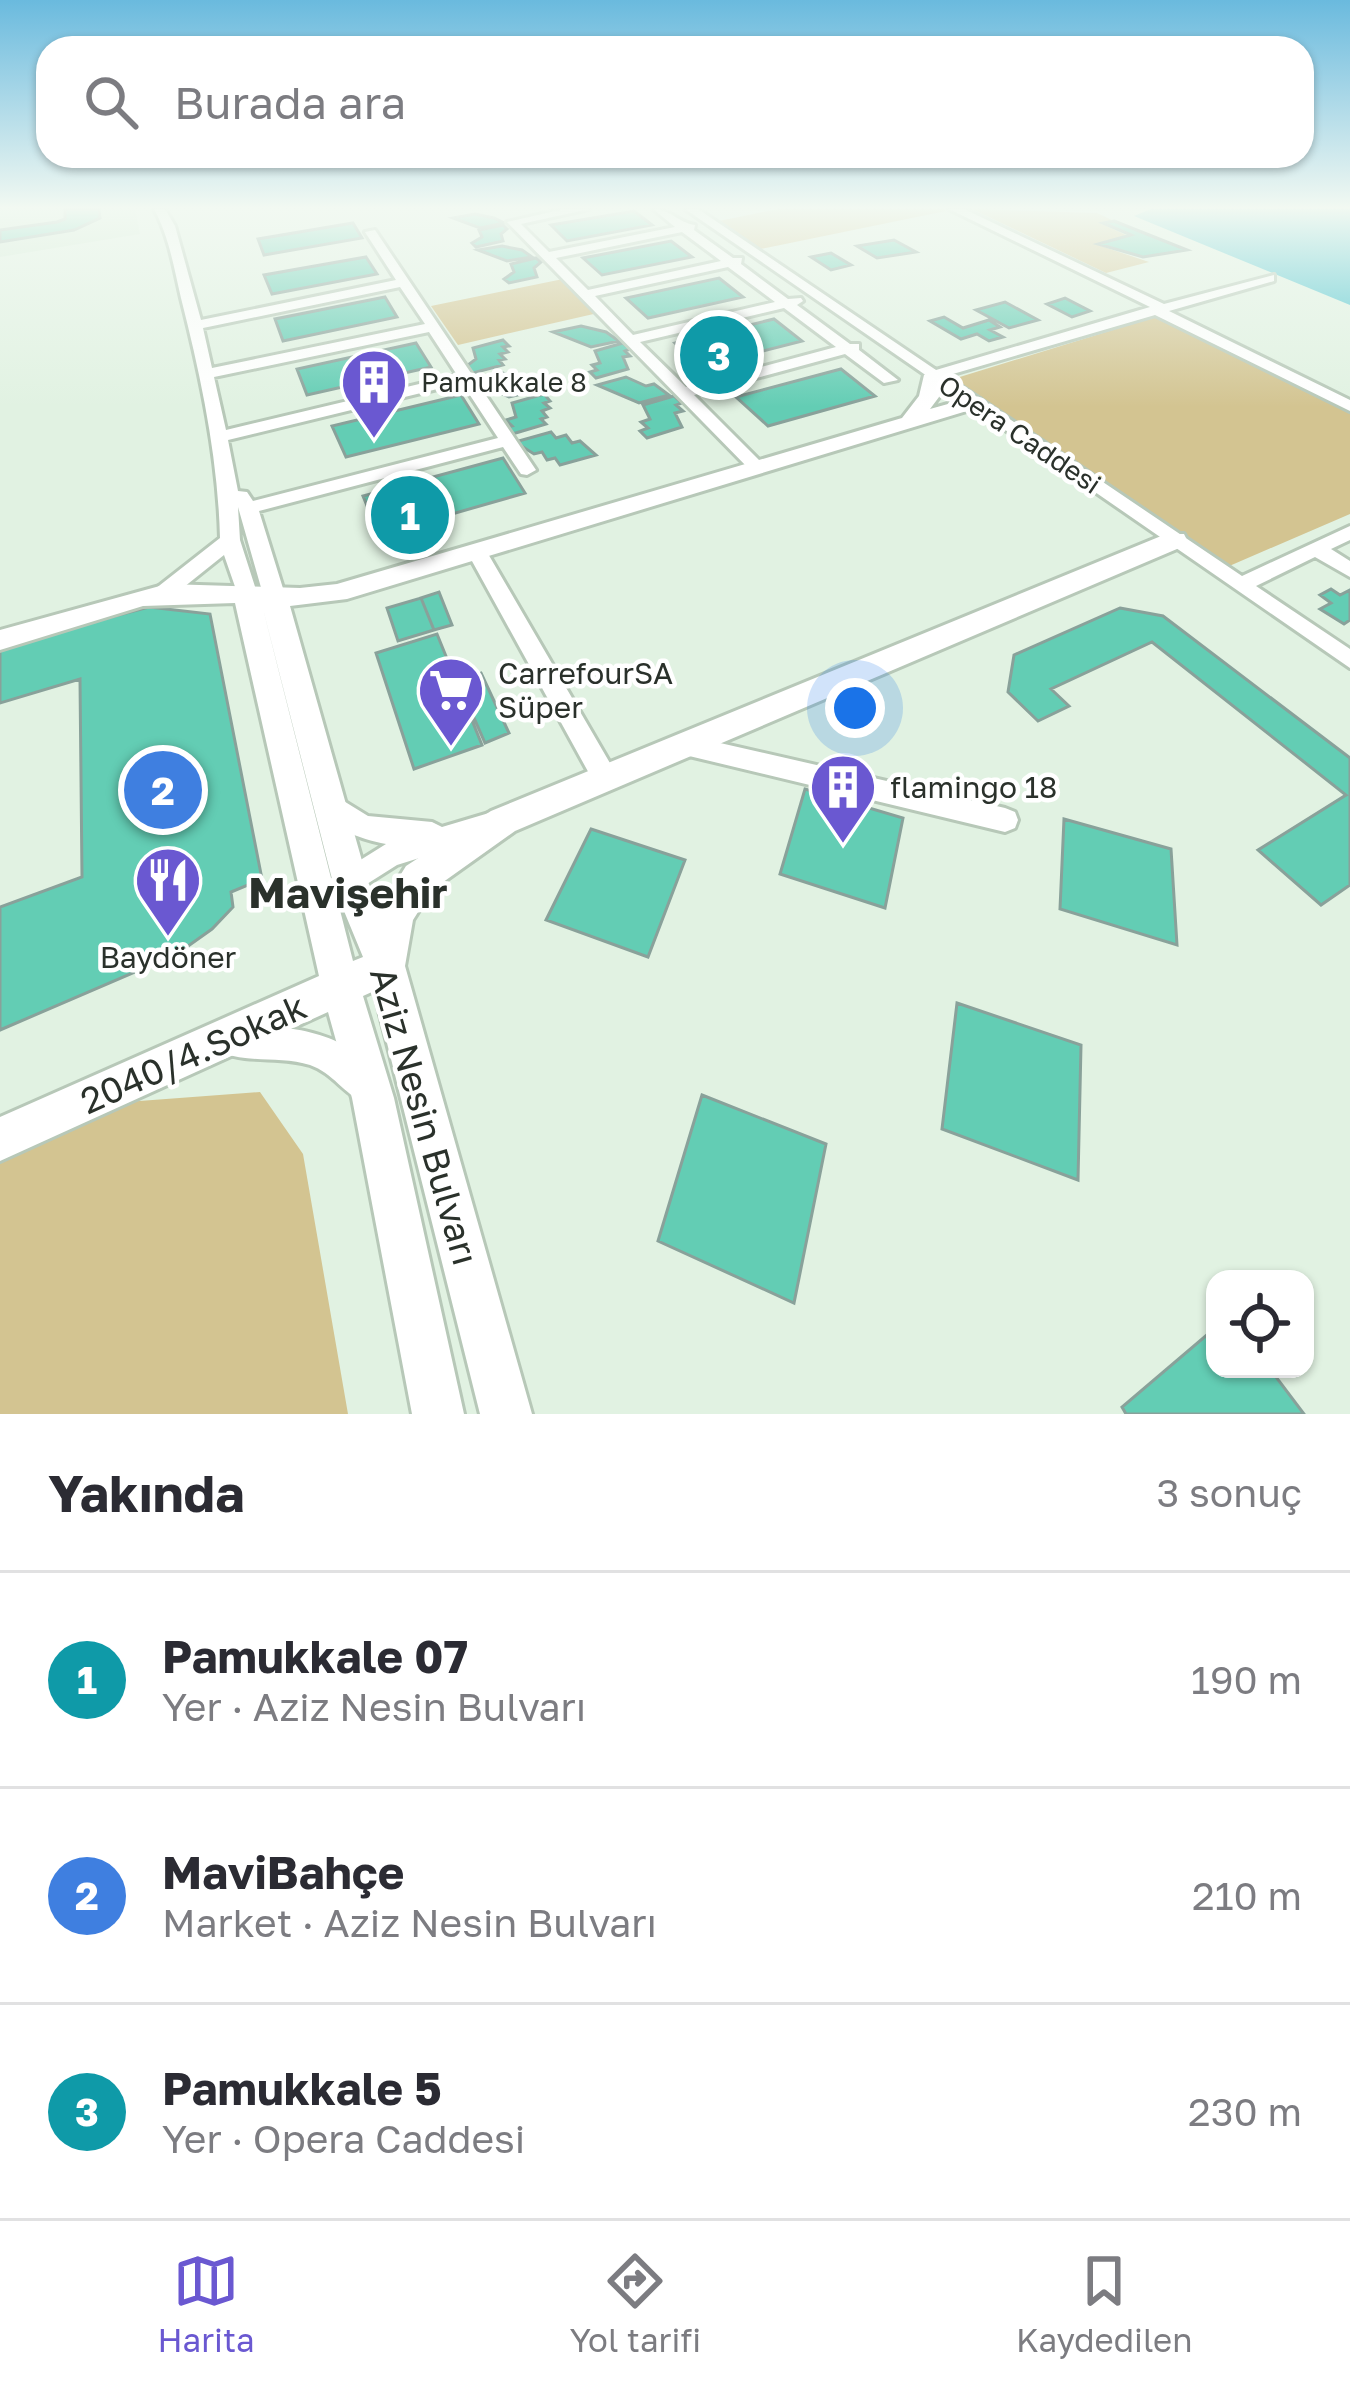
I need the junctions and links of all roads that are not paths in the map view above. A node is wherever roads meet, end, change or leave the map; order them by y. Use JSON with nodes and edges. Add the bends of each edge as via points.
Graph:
{"nodes":[{"id":1,"x":184,"y":275,"type":"edge"},
{"id":2,"x":399,"y":275,"type":"edge"},
{"id":3,"x":564,"y":275,"type":"edge"},
{"id":4,"x":677,"y":275,"type":"edge"},
{"id":5,"x":747,"y":275,"type":"edge"},
{"id":6,"x":788,"y":275,"type":"edge"},
{"id":7,"x":1089,"y":275,"type":"edge"},
{"id":8,"x":1269,"y":278,"type":"dead end"},
{"id":9,"x":404,"y":282,"type":"junction"},
{"id":10,"x":583,"y":296,"type":"junction"},
{"id":11,"x":818,"y":296,"type":"junction"},
{"id":12,"x":786,"y":303,"type":"junction"},
{"id":13,"x":1159,"y":309,"type":"junction"},
{"id":14,"x":195,"y":325,"type":"junction"},
{"id":15,"x":433,"y":327,"type":"junction"},
{"id":16,"x":629,"y":340,"type":"junction"},
{"id":17,"x":881,"y":340,"type":"junction"},
{"id":18,"x":846,"y":350,"type":"junction"},
{"id":19,"x":206,"y":374,"type":"junction"},
{"id":20,"x":934,"y":375,"type":"junction"},
{"id":21,"x":465,"y":378,"type":"junction"},
{"id":22,"x":890,"y":380,"type":"dead end"},
{"id":23,"x":683,"y":393,"type":"junction"},
{"id":24,"x":974,"y":404,"type":"junction"},
{"id":25,"x":1350,"y":406,"type":"edge"},
{"id":26,"x":909,"y":422,"type":"junction"},
{"id":27,"x":218,"y":437,"type":"junction"},
{"id":28,"x":507,"y":440,"type":"junction"},
{"id":29,"x":757,"y":467,"type":"junction"},
{"id":30,"x":526,"y":470,"type":"dead end"},
{"id":31,"x":228,"y":480,"type":"junction"},
{"id":32,"x":249,"y":508,"type":"junction"},
{"id":33,"x":1350,"y":532,"type":"edge"},
{"id":34,"x":230,"y":540,"type":"junction"},
{"id":35,"x":1175,"y":540,"type":"junction"},
{"id":36,"x":1315,"y":548,"type":"junction"},
{"id":37,"x":478,"y":552,"type":"junction"},
{"id":38,"x":1350,"y":570,"type":"edge"},
{"id":39,"x":1240,"y":585,"type":"junction"},
{"id":40,"x":162,"y":594,"type":"junction"},
{"id":41,"x":261,"y":597,"type":"junction"},
{"id":42,"x":0,"y":640,"type":"edge"},
{"id":43,"x":1350,"y":660,"type":"edge"},
{"id":44,"x":685,"y":745,"type":"junction"},
{"id":45,"x":605,"y":778,"type":"junction"},
{"id":46,"x":329,"y":803,"type":"junction"},
{"id":47,"x":1005,"y":820,"type":"dead end"},
{"id":48,"x":503,"y":821,"type":"junction"},
{"id":49,"x":452,"y":834,"type":"junction"},
{"id":50,"x":334,"y":893,"type":"junction"},
{"id":51,"x":386,"y":966,"type":"junction"},
{"id":52,"x":341,"y":986,"type":"junction"},
{"id":53,"x":220,"y":1041,"type":"junction"},
{"id":54,"x":373,"y":1098,"type":"junction"},
{"id":55,"x":0,"y":1139,"type":"edge"},
{"id":56,"x":438,"y":1414,"type":"edge"},
{"id":57,"x":506,"y":1414,"type":"edge"}],
"edges":[{"from":1,"to":14,"type":"street","name":"Aziz Nesin Bulvarı"},
{"from":2,"to":9,"type":"street"},
{"from":3,"to":10,"type":"street"},
{"from":4,"to":10,"type":"street"},
{"from":5,"to":12,"type":"street"},
{"from":6,"to":11,"type":"street","name":"Opera Caddesi"},
{"from":7,"to":13,"type":"street"},
{"from":8,"to":13,"type":"street"},
{"from":9,"to":14,"type":"street"},
{"from":9,"to":15,"type":"street"},
{"from":10,"to":16,"type":"street"},
{"from":11,"to":12,"type":"street"},
{"from":11,"to":17,"type":"street","name":"Opera Caddesi"},
{"from":12,"to":16,"type":"street"},
{"from":12,"to":18,"type":"street"},
{"from":13,"to":20,"type":"street"},
{"from":13,"to":25,"type":"street"},
{"from":14,"to":19,"type":"street","name":"Aziz Nesin Bulvarı"},
{"from":15,"to":19,"type":"street"},
{"from":15,"to":21,"type":"street"},
{"from":16,"to":23,"type":"street"},
{"from":17,"to":18,"type":"street"},
{"from":17,"to":20,"type":"street","name":"Opera Caddesi"},
{"from":18,"to":22,"type":"street"},
{"from":18,"to":23,"type":"street"},
{"from":19,"to":27,"type":"street","name":"Aziz Nesin Bulvarı"},
{"from":20,"to":24,"type":"street","name":"Opera Caddesi"},
{"from":20,"to":26,"type":"street"},
{"from":21,"to":27,"type":"street"},
{"from":21,"to":28,"type":"street"},
{"from":23,"to":29,"type":"street"},
{"from":24,"to":26,"type":"street"},
{"from":24,"to":35,"type":"street","name":"Opera Caddesi"},
{"from":26,"to":29,"type":"street"},
{"from":27,"to":31,"type":"street","name":"Aziz Nesin Bulvarı"},
{"from":28,"to":30,"type":"street"},
{"from":28,"to":32,"type":"street"},
{"from":29,"to":37,"type":"street"},
{"from":31,"to":32,"type":"street","name":"Aziz Nesin Bulvarı"},
{"from":31,"to":34,"type":"street","name":"Aziz Nesin Bulvarı"},
{"from":32,"to":41,"type":"street","name":"Aziz Nesin Bulvarı"},
{"from":33,"to":36,"type":"street"},
{"from":34,"to":40,"type":"street"},
{"from":34,"to":41,"type":"street","name":"Aziz Nesin Bulvarı"},
{"from":35,"to":39,"type":"street","name":"Opera Caddesi"},
{"from":35,"to":44,"type":"street"},
{"from":36,"to":38,"type":"street"},
{"from":36,"to":39,"type":"street"},
{"from":37,"to":41,"type":"street","via":[[338,593]]},
{"from":37,"to":45,"type":"street"},
{"from":39,"to":43,"type":"street","name":"Opera Caddesi"},
{"from":40,"to":41,"type":"street"},
{"from":40,"to":42,"type":"street"},
{"from":41,"to":46,"type":"street","name":"Aziz Nesin Bulvarı"},
{"from":41,"to":50,"type":"street","name":"Aziz Nesin Bulvarı"},
{"from":44,"to":45,"type":"street"},
{"from":44,"to":47,"type":"street"},
{"from":45,"to":48,"type":"street"},
{"from":46,"to":49,"type":"street","via":[[370,830]]},
{"from":46,"to":50,"type":"street","name":"Aziz Nesin Bulvarı"},
{"from":48,"to":49,"type":"street"},
{"from":48,"to":51,"type":"street","via":[[419,878],[394,915]]},
{"from":49,"to":50,"type":"street","via":[[389,855]]},
{"from":50,"to":51,"type":"street","name":"Aziz Nesin Bulvarı"},
{"from":50,"to":52,"type":"street","name":"Aziz Nesin Bulvarı"},
{"from":51,"to":52,"type":"street","name":"2040/4.Sokak"},
{"from":51,"to":57,"type":"street","name":"Aziz Nesin Bulvarı"},
{"from":52,"to":53,"type":"street","name":"2040/4.Sokak"},
{"from":52,"to":54,"type":"street","name":"Aziz Nesin Bulvarı"},
{"from":53,"to":54,"type":"street","via":[[316,1049],[354,1070]]},
{"from":53,"to":55,"type":"street","name":"2040/4.Sokak"},
{"from":54,"to":56,"type":"street","name":"Aziz Nesin Bulvarı"}]}
